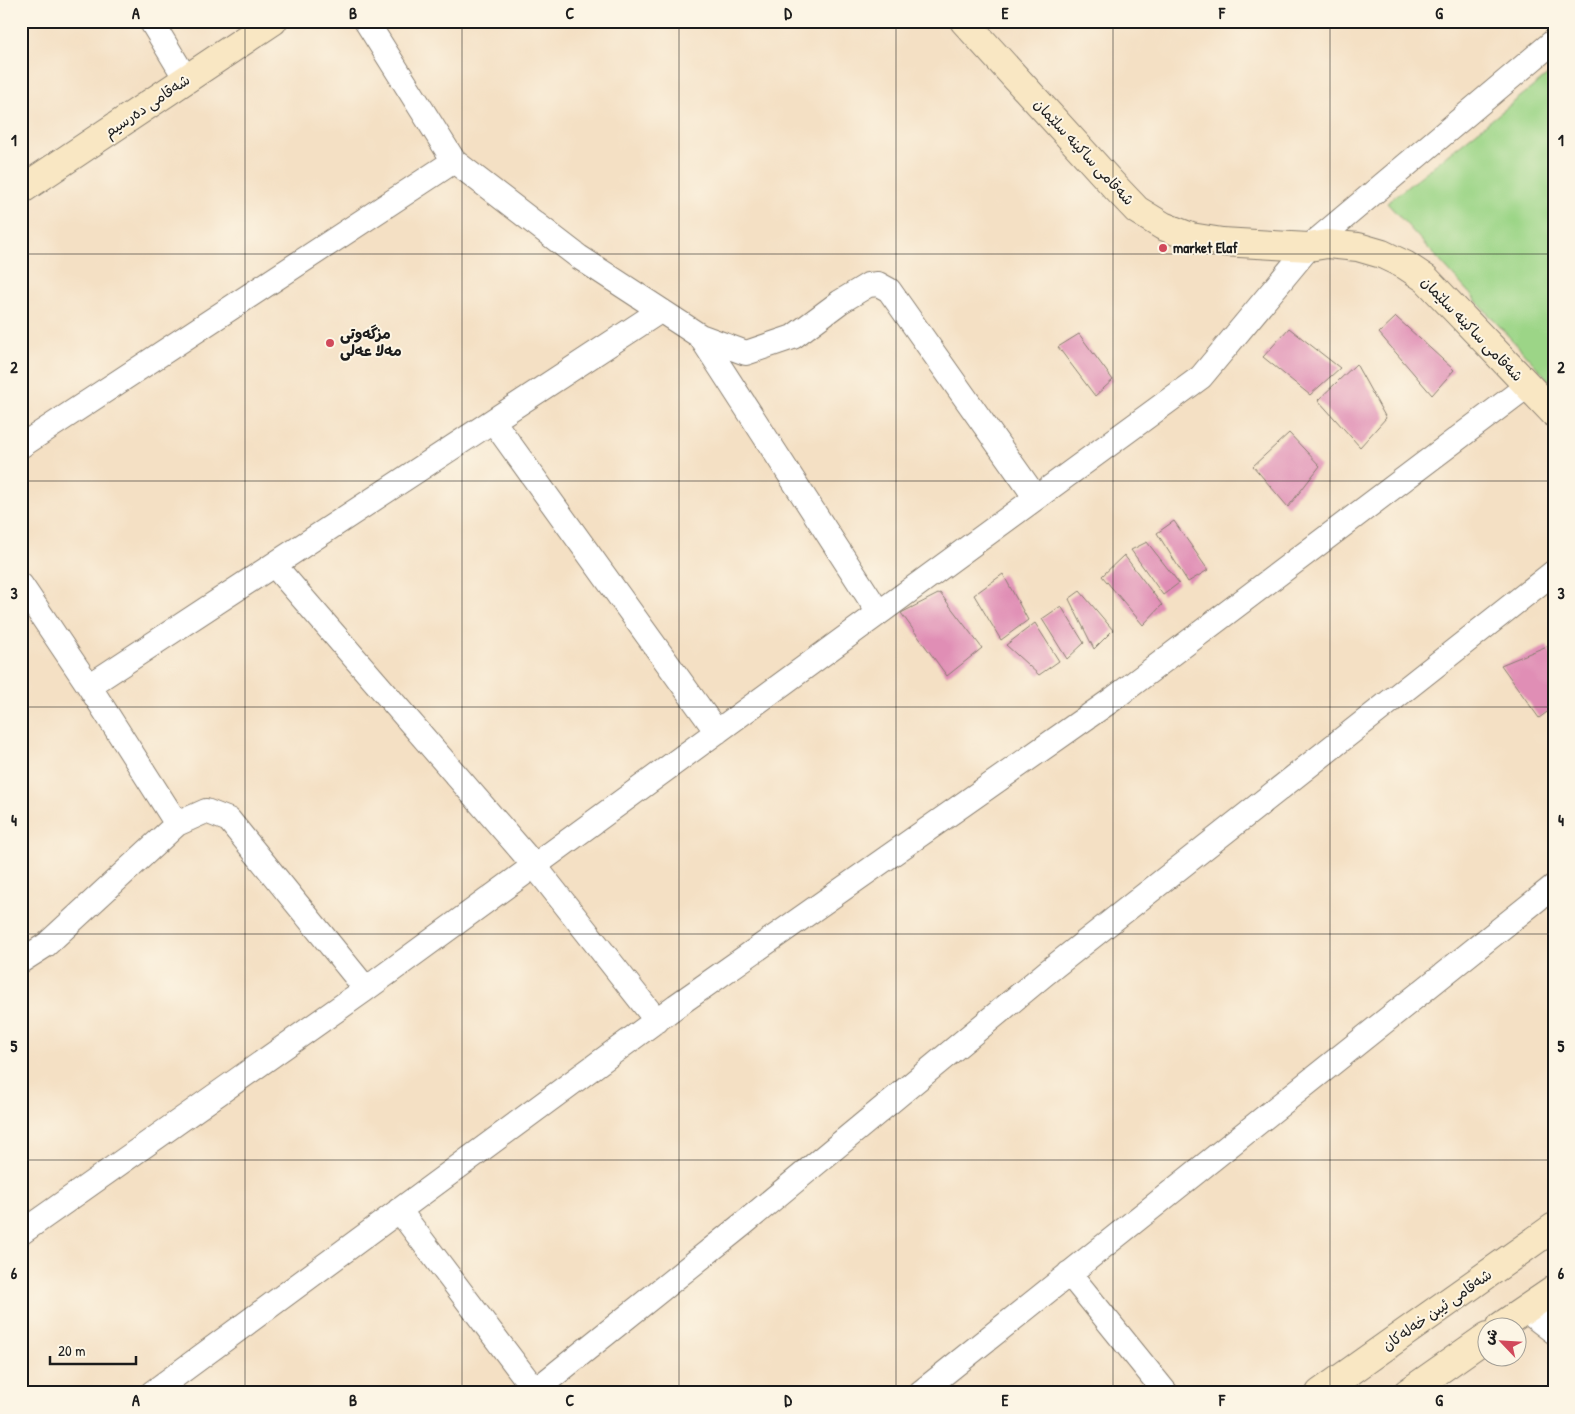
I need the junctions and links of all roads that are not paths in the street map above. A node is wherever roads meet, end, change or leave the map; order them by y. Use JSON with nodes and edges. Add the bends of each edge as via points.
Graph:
{"nodes":[{"id":1,"x":151,"y":21,"type":"edge"},
{"id":2,"x":273,"y":21,"type":"edge"},
{"id":3,"x":366,"y":21,"type":"edge"},
{"id":4,"x":964,"y":21,"type":"edge"},
{"id":5,"x":1554,"y":41,"type":"edge"},
{"id":6,"x":186,"y":79,"type":"junction"},
{"id":7,"x":454,"y":161,"type":"junction"},
{"id":8,"x":21,"y":190,"type":"edge"},
{"id":9,"x":1309,"y":247,"type":"junction"},
{"id":10,"x":660,"y":311,"type":"junction"},
{"id":11,"x":700,"y":336,"type":"junction"},
{"id":12,"x":1527,"y":386,"type":"junction"},
{"id":13,"x":1554,"y":413,"type":"edge"},
{"id":14,"x":493,"y":421,"type":"junction"},
{"id":15,"x":21,"y":446,"type":"edge"},
{"id":16,"x":1036,"y":498,"type":"junction"},
{"id":17,"x":274,"y":565,"type":"junction"},
{"id":18,"x":1554,"y":572,"type":"edge"},
{"id":19,"x":21,"y":585,"type":"edge"},
{"id":20,"x":879,"y":613,"type":"junction"},
{"id":21,"x":89,"y":686,"type":"junction"},
{"id":22,"x":718,"y":732,"type":"junction"},
{"id":23,"x":177,"y":824,"type":"junction"},
{"id":24,"x":534,"y":865,"type":"junction"},
{"id":25,"x":1554,"y":886,"type":"edge"},
{"id":26,"x":21,"y":961,"type":"edge"},
{"id":27,"x":366,"y":989,"type":"junction"},
{"id":28,"x":657,"y":1021,"type":"junction"},
{"id":29,"x":399,"y":1210,"type":"junction"},
{"id":30,"x":1554,"y":1227,"type":"edge"},
{"id":31,"x":21,"y":1234,"type":"edge"},
{"id":32,"x":1069,"y":1273,"type":"junction"},
{"id":33,"x":1554,"y":1290,"type":"edge"},
{"id":34,"x":1524,"y":1310,"type":"junction"},
{"id":35,"x":1515,"y":1316,"type":"edge"},
{"id":36,"x":1554,"y":1332,"type":"edge"},
{"id":37,"x":1478,"y":1343,"type":"edge"},
{"id":38,"x":534,"y":1392,"type":"edge"},
{"id":39,"x":152,"y":1393,"type":"edge"},
{"id":40,"x":920,"y":1393,"type":"edge"},
{"id":41,"x":1166,"y":1393,"type":"edge"},
{"id":42,"x":1320,"y":1393,"type":"edge"},
{"id":43,"x":1407,"y":1393,"type":"edge"}],
"edges":[{"from":1,"to":6,"type":"street"},
{"from":2,"to":6,"type":"street","name":"شەقامی دەرسیم"},
{"from":3,"to":7,"type":"street"},
{"from":4,"to":9,"type":"street","name":"شەقامی ساکینە سلێمان","via":[[1138,210],[1163,226],[1191,237]]},
{"from":5,"to":9,"type":"street"},
{"from":6,"to":8,"type":"street","name":"شەقامی دەرسیم"},
{"from":7,"to":10,"type":"street","via":[[579,257]]},
{"from":7,"to":15,"type":"street"},
{"from":9,"to":12,"type":"street","name":"شەقامی ساکینە سلێمان","via":[[1327,244],[1358,247],[1405,265],[1426,279]]},
{"from":9,"to":16,"type":"street","via":[[1201,377]]},
{"from":10,"to":11,"type":"street"},
{"from":10,"to":14,"type":"street"},
{"from":11,"to":16,"type":"street","via":[[746,353],[793,337],[868,285],[885,287]]},
{"from":11,"to":20,"type":"street"},
{"from":12,"to":13,"type":"street","name":"شەقامی ساکینە سلێمان"},
{"from":12,"to":28,"type":"street","via":[[1113,699]]},
{"from":14,"to":17,"type":"street"},
{"from":14,"to":22,"type":"street"},
{"from":16,"to":20,"type":"street"},
{"from":17,"to":21,"type":"street"},
{"from":17,"to":24,"type":"street"},
{"from":18,"to":38,"type":"street","via":[[1046,972]]},
{"from":19,"to":21,"type":"street"},
{"from":20,"to":22,"type":"street"},
{"from":21,"to":23,"type":"street"},
{"from":22,"to":24,"type":"street"},
{"from":23,"to":26,"type":"street","via":[[46,944]]},
{"from":23,"to":27,"type":"street","via":[[206,811],[229,820]]},
{"from":24,"to":27,"type":"street"},
{"from":24,"to":28,"type":"street"},
{"from":25,"to":32,"type":"street"},
{"from":27,"to":31,"type":"street"},
{"from":28,"to":29,"type":"street"},
{"from":29,"to":38,"type":"street"},
{"from":29,"to":39,"type":"street"},
{"from":30,"to":42,"type":"street","name":"شەقامی ئیبن خەلەکان"},
{"from":32,"to":40,"type":"street"},
{"from":32,"to":41,"type":"street"},
{"from":33,"to":34,"type":"street"},
{"from":34,"to":35,"type":"street"},
{"from":34,"to":36,"type":"street"},
{"from":37,"to":43,"type":"street"}]}
